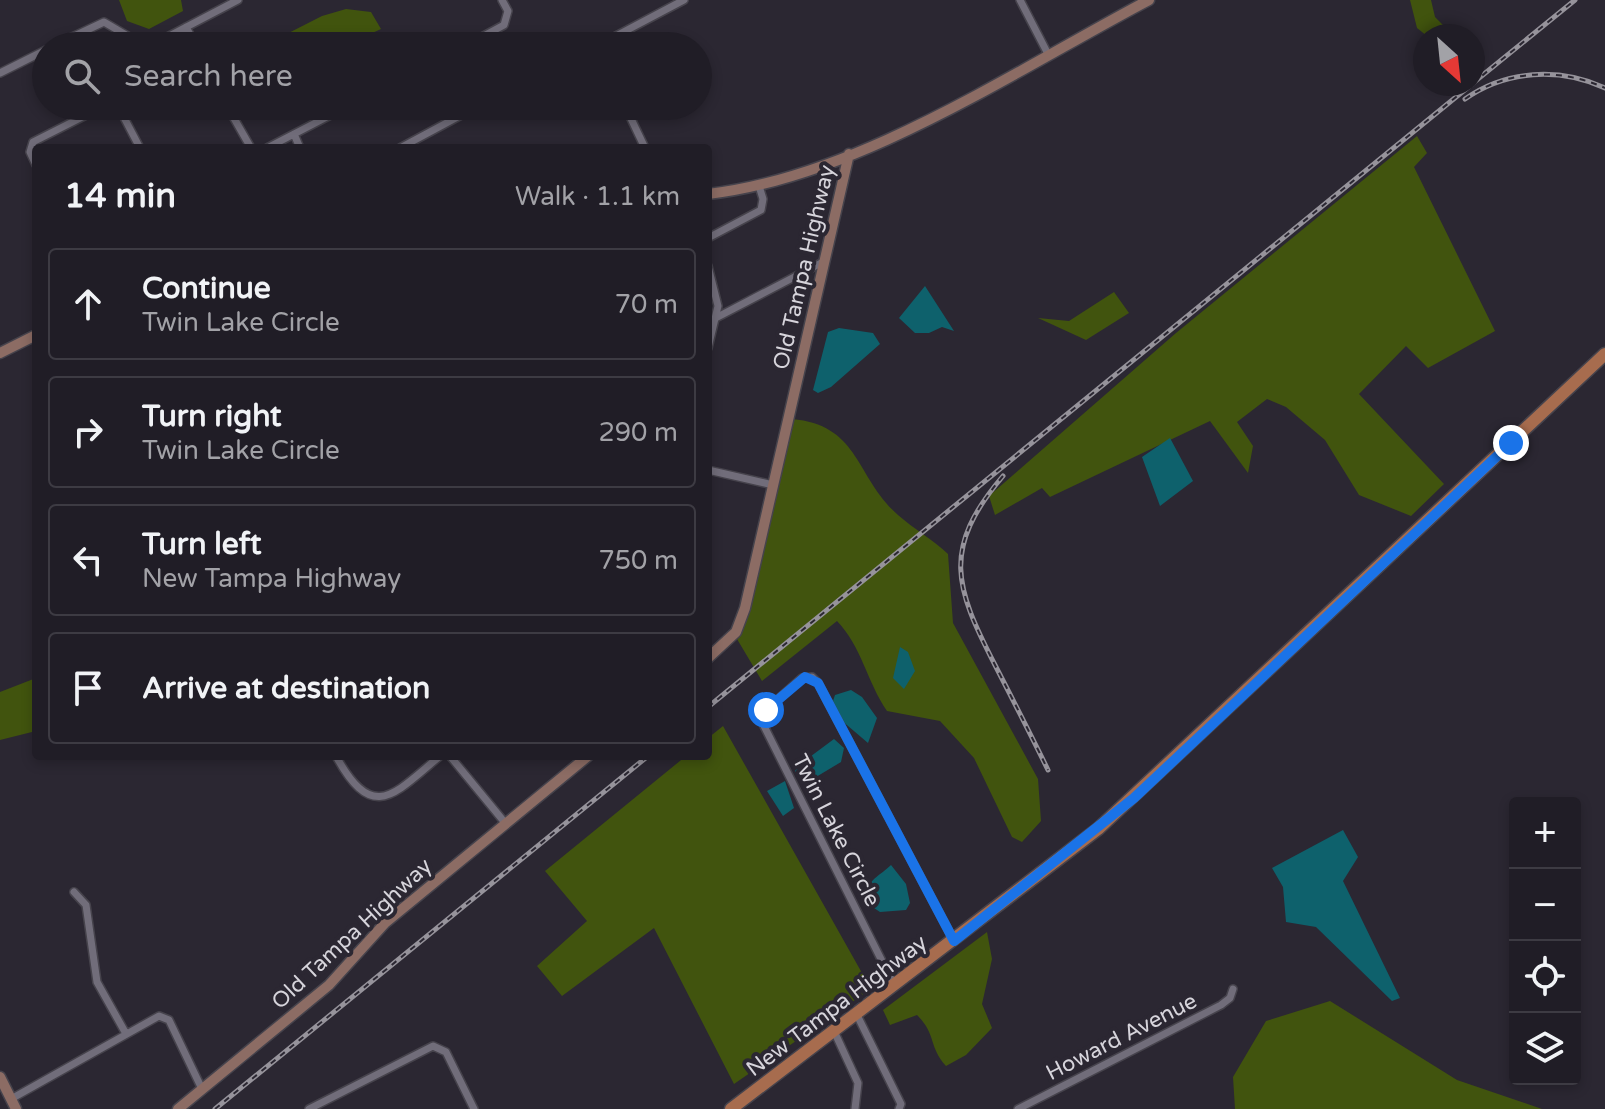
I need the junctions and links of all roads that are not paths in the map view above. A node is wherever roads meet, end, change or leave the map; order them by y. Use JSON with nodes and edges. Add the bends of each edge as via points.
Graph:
{"nodes":[{"id":1,"x":238,"y":0,"type":"edge"},
{"id":2,"x":502,"y":0,"type":"edge"},
{"id":3,"x":684,"y":0,"type":"edge"},
{"id":4,"x":1020,"y":0,"type":"edge"},
{"id":5,"x":1149,"y":0,"type":"edge"},
{"id":6,"x":186,"y":27,"type":"junction"},
{"id":7,"x":80,"y":32,"type":"edge"},
{"id":8,"x":120,"y":32,"type":"edge"},
{"id":9,"x":175,"y":32,"type":"edge"},
{"id":10,"x":189,"y":32,"type":"edge"},
{"id":11,"x":491,"y":32,"type":"edge"},
{"id":12,"x":623,"y":32,"type":"edge"},
{"id":13,"x":1048,"y":54,"type":"junction"},
{"id":14,"x":32,"y":57,"type":"edge"},
{"id":15,"x":0,"y":73,"type":"edge"},
{"id":16,"x":76,"y":120,"type":"edge"},
{"id":17,"x":125,"y":120,"type":"edge"},
{"id":18,"x":235,"y":120,"type":"edge"},
{"id":19,"x":321,"y":120,"type":"edge"},
{"id":20,"x":452,"y":120,"type":"edge"},
{"id":21,"x":632,"y":120,"type":"edge"},
{"id":22,"x":294,"y":134,"type":"junction"},
{"id":23,"x":32,"y":144,"type":"edge"},
{"id":24,"x":138,"y":144,"type":"edge"},
{"id":25,"x":249,"y":144,"type":"edge"},
{"id":26,"x":275,"y":144,"type":"edge"},
{"id":27,"x":298,"y":144,"type":"edge"},
{"id":28,"x":407,"y":144,"type":"edge"},
{"id":29,"x":643,"y":144,"type":"edge"},
{"id":30,"x":849,"y":154,"type":"junction"},
{"id":31,"x":759,"y":186,"type":"junction"},
{"id":32,"x":712,"y":193,"type":"edge"},
{"id":33,"x":712,"y":236,"type":"edge"},
{"id":34,"x":823,"y":262,"type":"junction"},
{"id":35,"x":712,"y":278,"type":"edge"},
{"id":36,"x":716,"y":317,"type":"junction"},
{"id":37,"x":712,"y":320,"type":"edge"},
{"id":38,"x":712,"y":332,"type":"edge"},
{"id":39,"x":32,"y":337,"type":"edge"},
{"id":40,"x":0,"y":353,"type":"edge"},
{"id":41,"x":1605,"y":354,"type":"edge"},
{"id":42,"x":712,"y":471,"type":"edge"},
{"id":43,"x":773,"y":485,"type":"junction"},
{"id":44,"x":712,"y":655,"type":"edge"},
{"id":45,"x":338,"y":760,"type":"edge"},
{"id":46,"x":435,"y":760,"type":"edge"},
{"id":47,"x":453,"y":760,"type":"edge"},
{"id":48,"x":583,"y":760,"type":"edge"},
{"id":49,"x":506,"y":824,"type":"junction"},
{"id":50,"x":74,"y":892,"type":"dead end"},
{"id":51,"x":954,"y":941,"type":"junction"},
{"id":52,"x":894,"y":985,"type":"junction"},
{"id":53,"x":1233,"y":989,"type":"dead end"},
{"id":54,"x":856,"y":1013,"type":"junction"},
{"id":55,"x":834,"y":1031,"type":"junction"},
{"id":56,"x":125,"y":1032,"type":"junction"},
{"id":57,"x":0,"y":1077,"type":"edge"},
{"id":58,"x":202,"y":1089,"type":"junction"},
{"id":59,"x":14,"y":1104,"type":"edge"},
{"id":60,"x":178,"y":1109,"type":"edge"},
{"id":61,"x":309,"y":1109,"type":"edge"},
{"id":62,"x":474,"y":1109,"type":"edge"},
{"id":63,"x":731,"y":1109,"type":"edge"},
{"id":64,"x":855,"y":1109,"type":"edge"},
{"id":65,"x":899,"y":1109,"type":"edge"},
{"id":66,"x":1018,"y":1109,"type":"edge"}],
"edges":[{"from":1,"to":6,"type":"street"},
{"from":2,"to":11,"type":"street","via":[[508,11],[504,25]]},
{"from":3,"to":12,"type":"street"},
{"from":4,"to":13,"type":"street"},
{"from":5,"to":13,"type":"main road","name":"Old Tampa Highway"},
{"from":6,"to":9,"type":"street"},
{"from":6,"to":10,"type":"street"},
{"from":7,"to":8,"type":"street","via":[[100,22]]},
{"from":13,"to":30,"type":"main road","name":"Old Tampa Highway"},
{"from":14,"to":15,"type":"street"},
{"from":16,"to":23,"type":"street"},
{"from":17,"to":24,"type":"street"},
{"from":18,"to":25,"type":"street"},
{"from":19,"to":22,"type":"street"},
{"from":20,"to":28,"type":"street"},
{"from":21,"to":29,"type":"street"},
{"from":22,"to":26,"type":"street"},
{"from":22,"to":27,"type":"street"},
{"from":30,"to":31,"type":"main road"},
{"from":30,"to":34,"type":"main road","name":"Old Tampa Highway"},
{"from":31,"to":32,"type":"main road"},
{"from":31,"to":33,"type":"street","via":[[761,210]]},
{"from":34,"to":36,"type":"street"},
{"from":34,"to":43,"type":"main road","name":"Old Tampa Highway"},
{"from":35,"to":36,"type":"street"},
{"from":36,"to":37,"type":"street"},
{"from":36,"to":38,"type":"street"},
{"from":39,"to":40,"type":"main road"},
{"from":41,"to":51,"type":"main road","name":"New Tampa Highway","via":[[1134,798]]},
{"from":42,"to":43,"type":"street"},
{"from":43,"to":44,"type":"main road","name":"Old Tampa Highway","via":[[741,621]]},
{"from":45,"to":46,"type":"street","via":[[353,786],[376,797],[393,794]]},
{"from":47,"to":49,"type":"street"},
{"from":48,"to":49,"type":"main road","name":"Old Tampa Highway"},
{"from":49,"to":58,"type":"main road","name":"Old Tampa Highway","via":[[385,923],[329,985]]},
{"from":50,"to":56,"type":"street","via":[[86,905],[97,982]]},
{"from":51,"to":52,"type":"main road","name":"New Tampa Highway"},
{"from":51,"to":52,"type":"street","name":"Twin Lake Circle","via":[[818,683],[802,678],[766,710],[764,726]]},
{"from":52,"to":54,"type":"main road","name":"New Tampa Highway"},
{"from":53,"to":66,"type":"street","name":"Howard Avenue","via":[[1221,1005]]},
{"from":54,"to":55,"type":"main road","name":"New Tampa Highway"},
{"from":54,"to":65,"type":"street"},
{"from":55,"to":63,"type":"main road","name":"New Tampa Highway"},
{"from":55,"to":64,"type":"street","via":[[860,1087]]},
{"from":56,"to":58,"type":"street","via":[[153,1017],[169,1020]]},
{"from":56,"to":59,"type":"street"},
{"from":57,"to":59,"type":"main road"},
{"from":58,"to":60,"type":"main road","name":"Old Tampa Highway"},
{"from":61,"to":62,"type":"street","via":[[433,1046],[442,1049]]}]}
